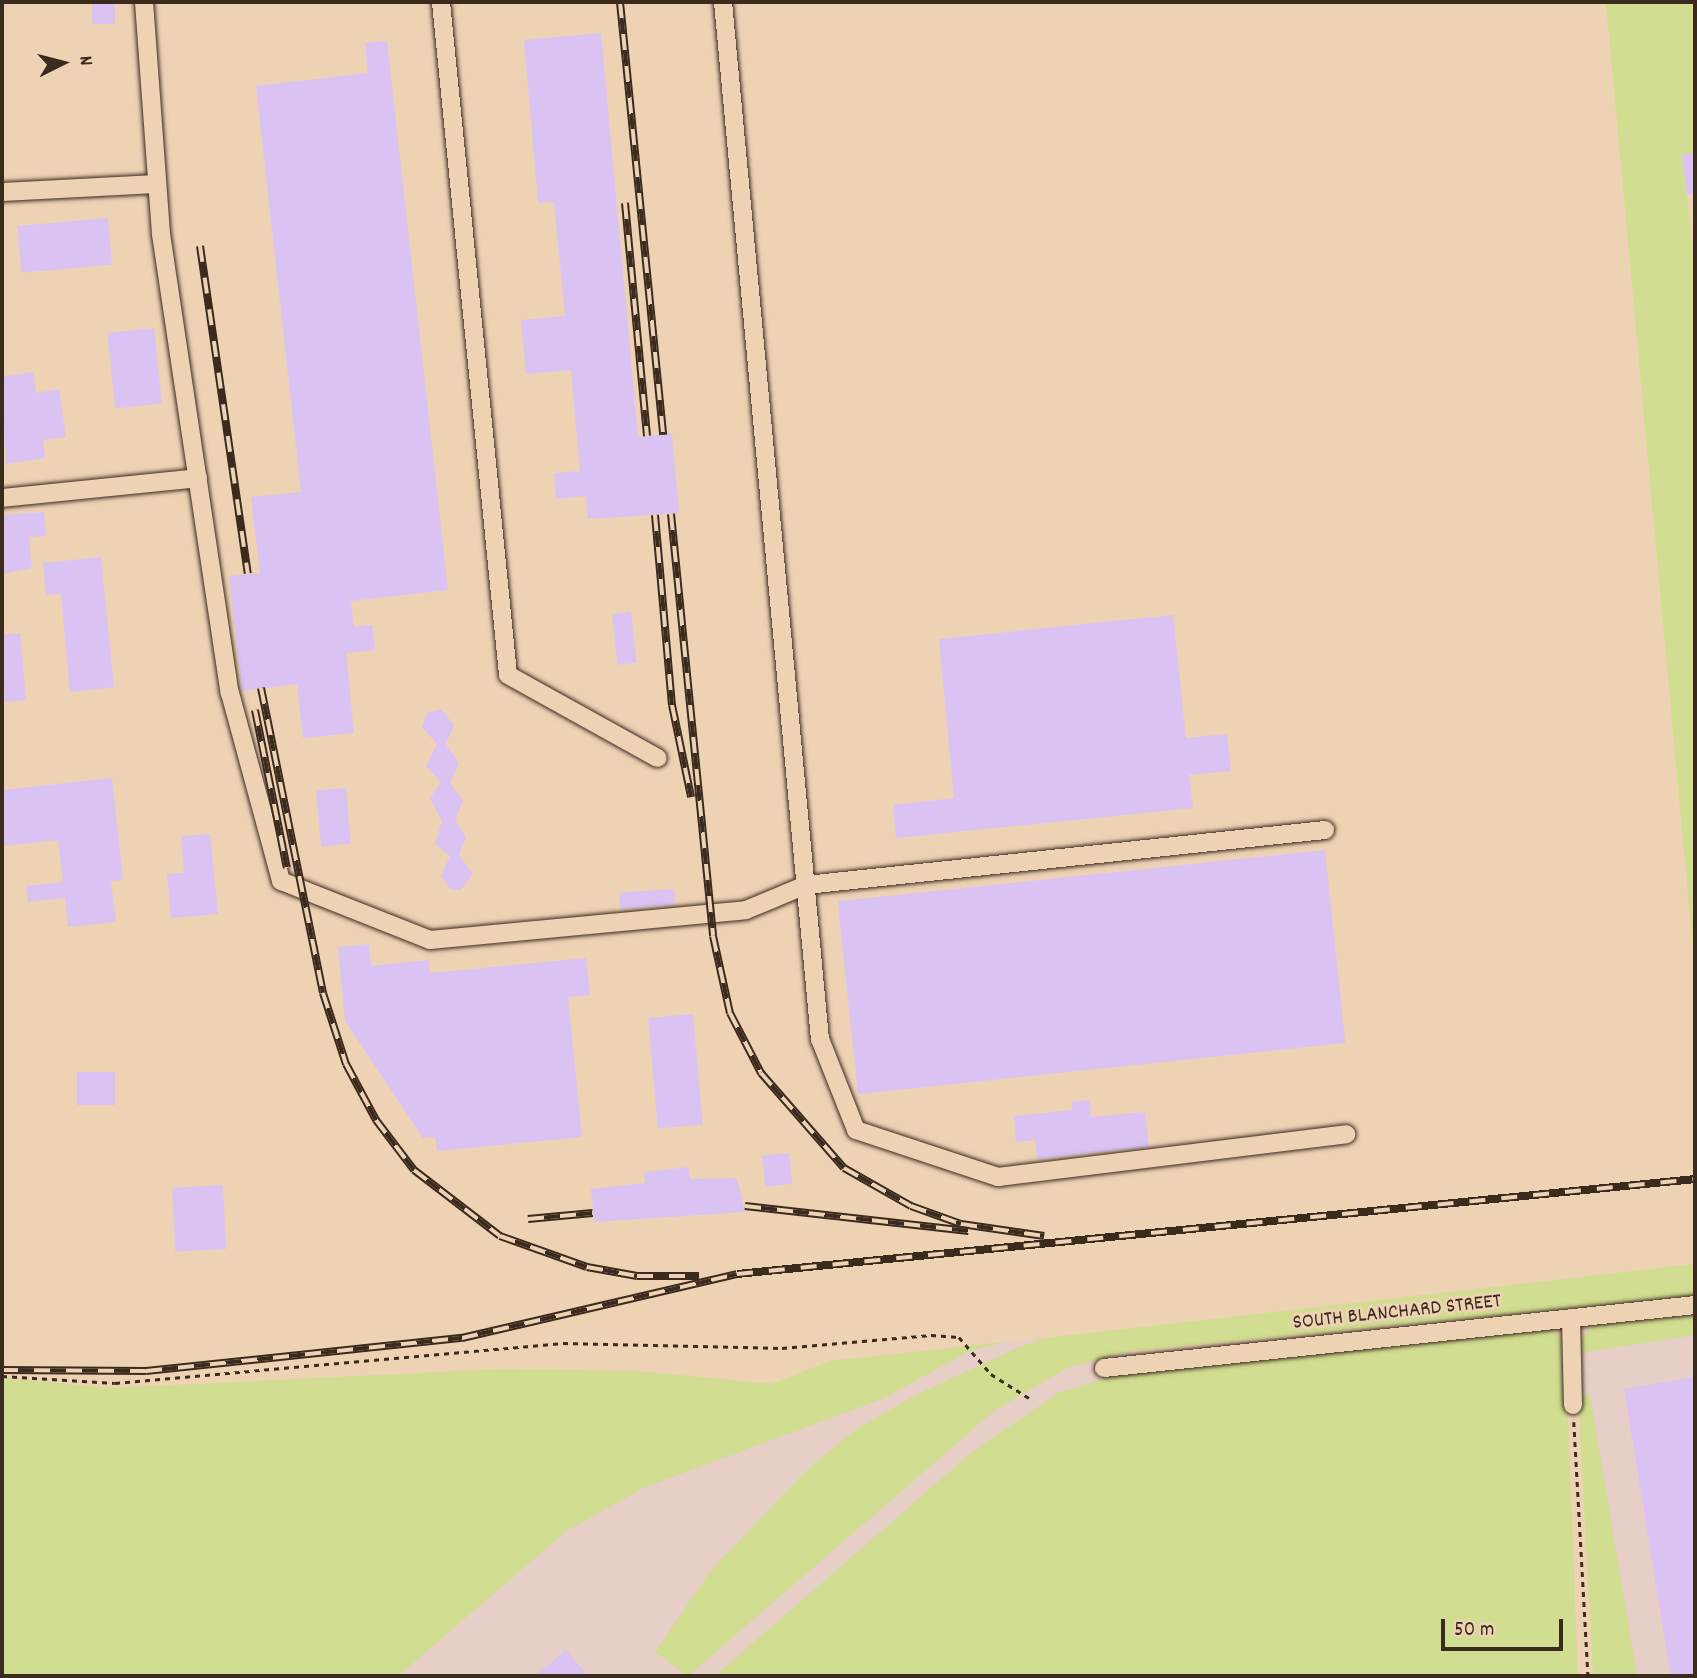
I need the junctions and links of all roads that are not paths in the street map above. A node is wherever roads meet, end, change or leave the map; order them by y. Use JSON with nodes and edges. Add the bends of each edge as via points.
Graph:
{"nodes":[{"id":1,"x":144,"y":2,"type":"edge"},
{"id":2,"x":440,"y":2,"type":"edge"},
{"id":3,"x":723,"y":2,"type":"edge"},
{"id":4,"x":157,"y":184,"type":"junction"},
{"id":5,"x":2,"y":192,"type":"edge"},
{"id":6,"x":198,"y":478,"type":"junction"},
{"id":7,"x":2,"y":498,"type":"edge"},
{"id":8,"x":657,"y":758,"type":"dead end"},
{"id":9,"x":1325,"y":830,"type":"dead end"},
{"id":10,"x":806,"y":885,"type":"junction"},
{"id":11,"x":1346,"y":1134,"type":"dead end"},
{"id":12,"x":1695,"y":1305,"type":"edge"},
{"id":13,"x":1571,"y":1318,"type":"junction"},
{"id":14,"x":1104,"y":1368,"type":"dead end"},
{"id":15,"x":1573,"y":1405,"type":"road end"}],
"edges":[{"from":1,"to":4,"type":"street"},
{"from":2,"to":8,"type":"street","via":[[508,675]]},
{"from":3,"to":10,"type":"street"},
{"from":4,"to":5,"type":"street"},
{"from":4,"to":6,"type":"street"},
{"from":6,"to":7,"type":"street"},
{"from":6,"to":10,"type":"street","via":[[230,693],[281,881],[430,940],[746,911]]},
{"from":9,"to":10,"type":"street"},
{"from":10,"to":11,"type":"street","via":[[820,1039],[856,1130],[998,1177]]},
{"from":12,"to":13,"type":"street","name":"SOUTH BLANCHARD STREET"},
{"from":13,"to":14,"type":"street","name":"SOUTH BLANCHARD STREET"},
{"from":13,"to":15,"type":"street"}]}
